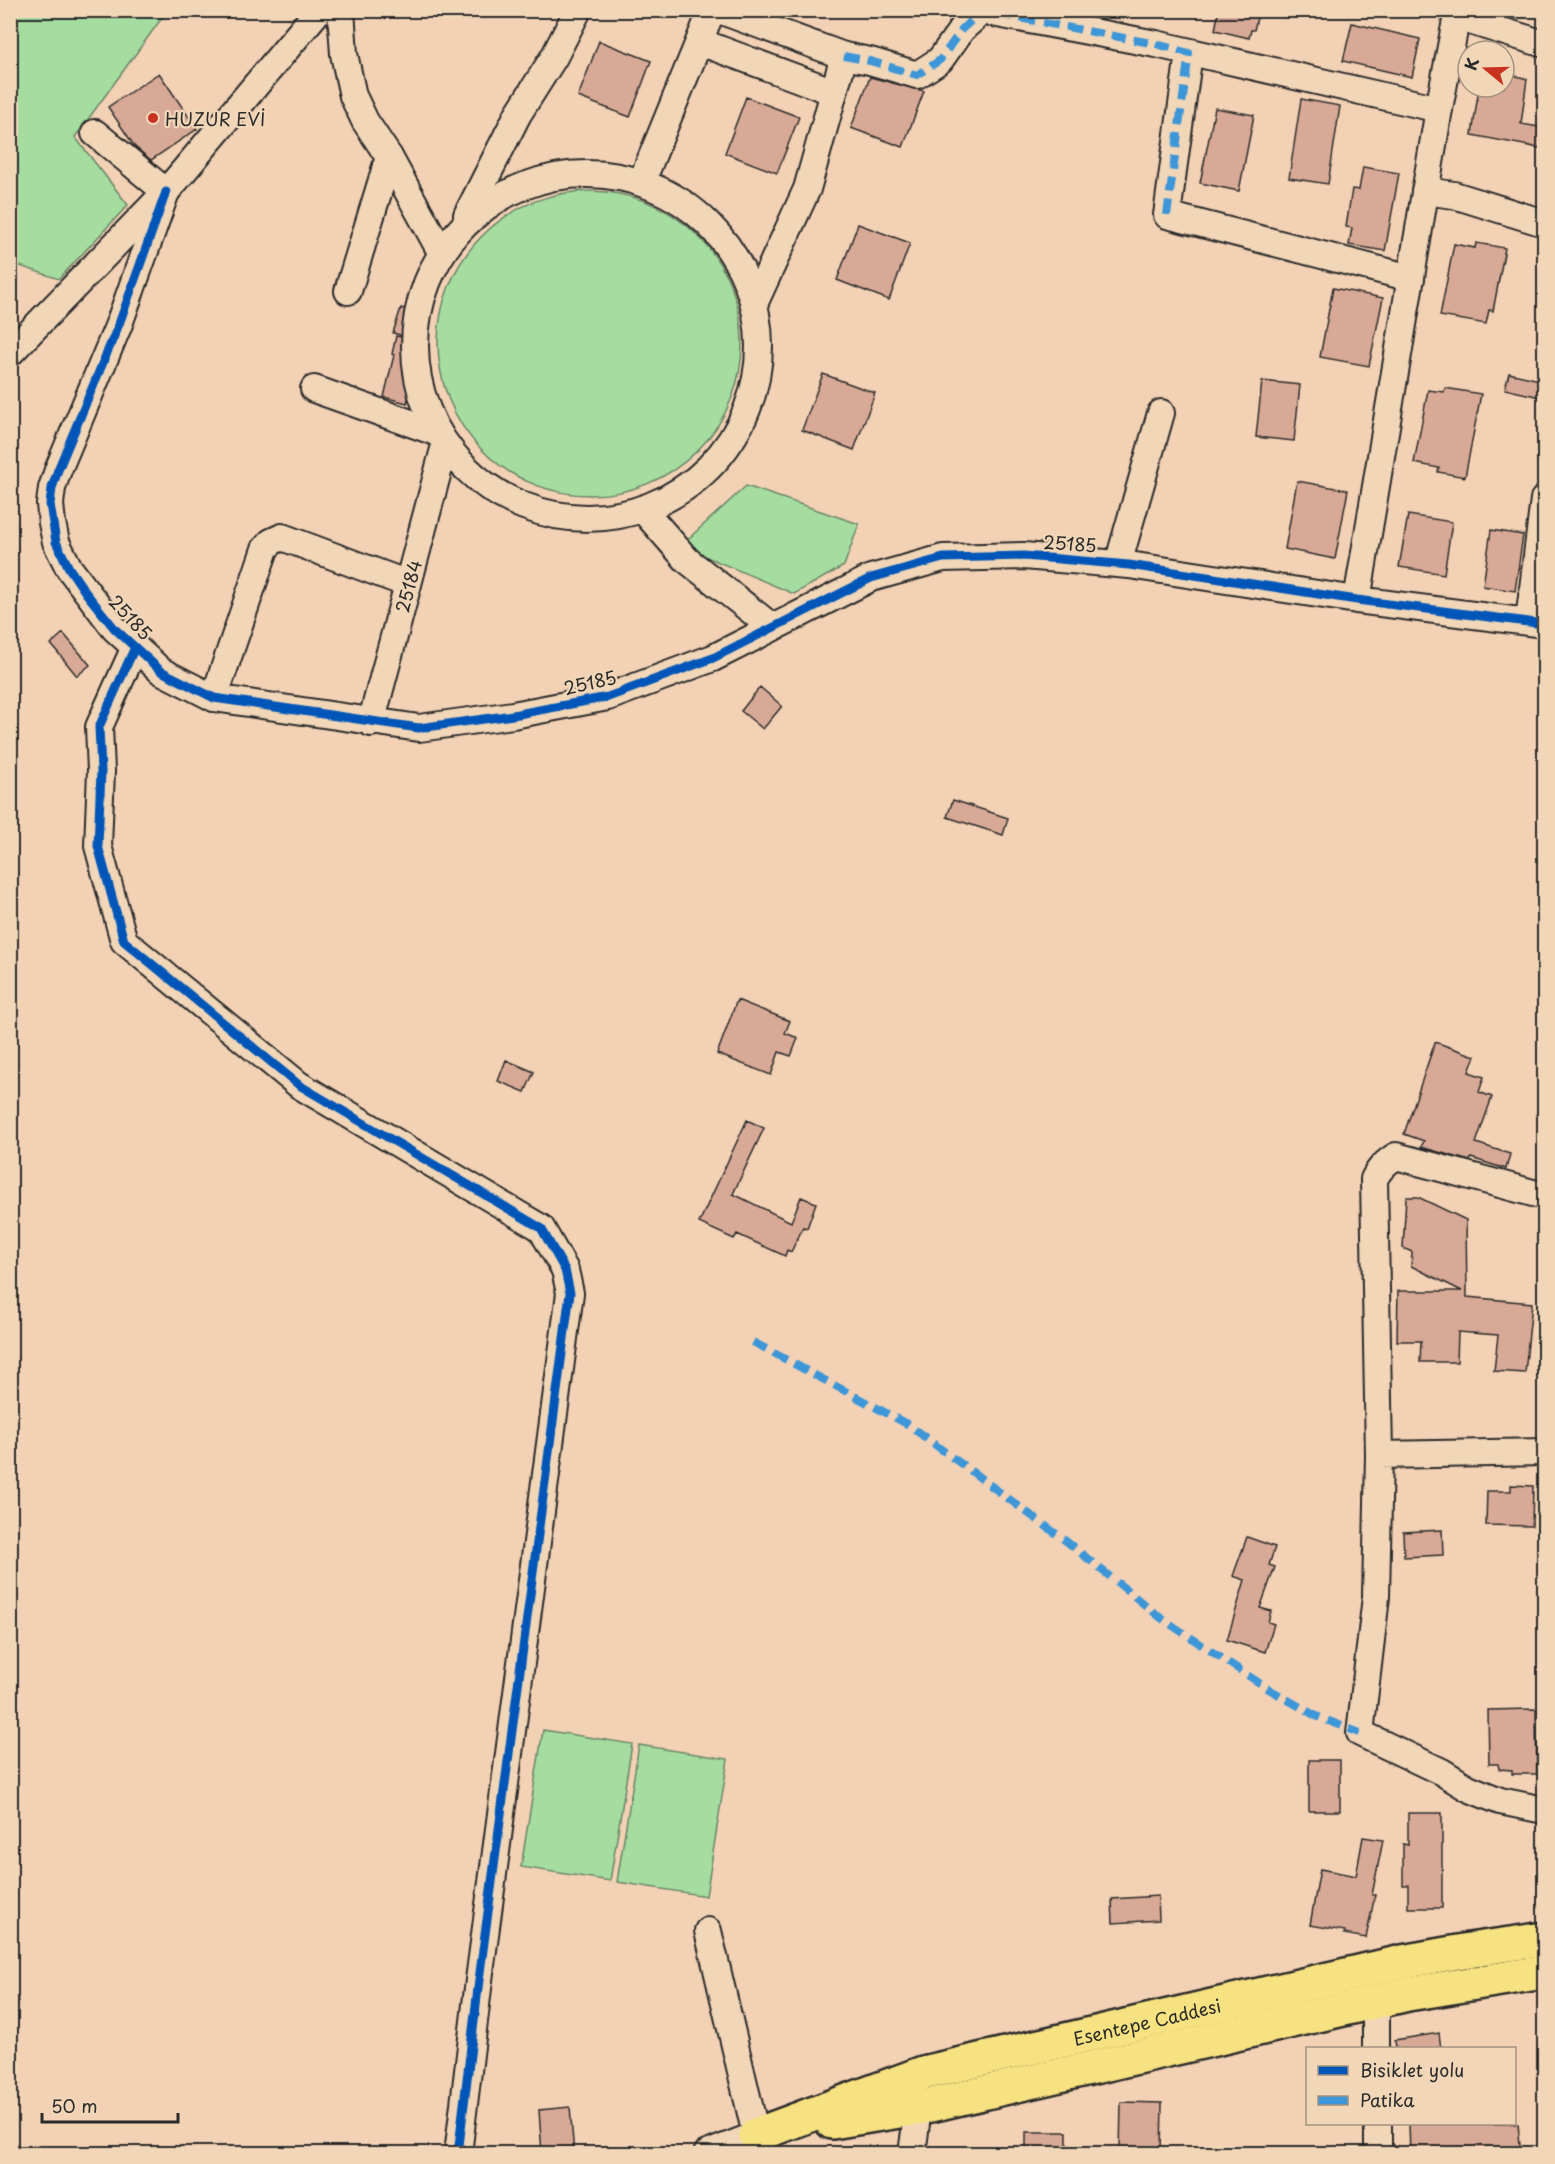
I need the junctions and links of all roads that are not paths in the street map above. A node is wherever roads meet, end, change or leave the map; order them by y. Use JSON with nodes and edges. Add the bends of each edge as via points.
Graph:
{"nodes":[{"id":1,"x":319,"y":10,"type":"edge"},
{"id":2,"x":341,"y":10,"type":"edge"},
{"id":3,"x":578,"y":10,"type":"edge"},
{"id":4,"x":712,"y":10,"type":"edge"},
{"id":5,"x":719,"y":10,"type":"edge"},
{"id":6,"x":1457,"y":14,"type":"edge"},
{"id":7,"x":700,"y":42,"type":"junction"},
{"id":8,"x":1545,"y":44,"type":"edge"},
{"id":9,"x":1189,"y":52,"type":"junction"},
{"id":10,"x":844,"y":56,"type":"junction"},
{"id":11,"x":834,"y":92,"type":"junction"},
{"id":12,"x":1439,"y":109,"type":"junction"},
{"id":13,"x":95,"y":133,"type":"dead end"},
{"id":14,"x":389,"y":157,"type":"junction"},
{"id":15,"x":642,"y":181,"type":"junction"},
{"id":16,"x":1425,"y":191,"type":"junction"},
{"id":17,"x":166,"y":192,"type":"junction"},
{"id":18,"x":464,"y":221,"type":"junction"},
{"id":19,"x":1545,"y":223,"type":"edge"},
{"id":20,"x":440,"y":250,"type":"junction"},
{"id":21,"x":1411,"y":278,"type":"junction"},
{"id":22,"x":348,"y":291,"type":"dead end"},
{"id":23,"x":754,"y":304,"type":"junction"},
{"id":24,"x":10,"y":353,"type":"edge"},
{"id":25,"x":314,"y":389,"type":"dead end"},
{"id":26,"x":1161,"y":413,"type":"dead end"},
{"id":27,"x":439,"y":440,"type":"junction"},
{"id":28,"x":1545,"y":499,"type":"edge"},
{"id":29,"x":644,"y":511,"type":"junction"},
{"id":30,"x":1118,"y":564,"type":"junction"},
{"id":31,"x":408,"y":584,"type":"junction"},
{"id":32,"x":1357,"y":600,"type":"junction"},
{"id":33,"x":1537,"y":622,"type":"edge"},
{"id":34,"x":772,"y":627,"type":"junction"},
{"id":35,"x":135,"y":647,"type":"junction"},
{"id":36,"x":214,"y":698,"type":"junction"},
{"id":37,"x":371,"y":723,"type":"junction"},
{"id":38,"x":1545,"y":1196,"type":"edge"},
{"id":39,"x":1545,"y":1452,"type":"edge"},
{"id":40,"x":1379,"y":1455,"type":"junction"},
{"id":41,"x":1545,"y":1810,"type":"edge"},
{"id":42,"x":708,"y":1931,"type":"dead end"},
{"id":43,"x":1545,"y":1939,"type":"edge"},
{"id":44,"x":1545,"y":1972,"type":"edge"},
{"id":45,"x":1376,"y":2001,"type":"junction"},
{"id":46,"x":1376,"y":2047,"type":"edge"},
{"id":47,"x":918,"y":2108,"type":"junction"},
{"id":48,"x":1378,"y":2125,"type":"edge"},
{"id":49,"x":756,"y":2135,"type":"junction"},
{"id":50,"x":458,"y":2154,"type":"edge"},
{"id":51,"x":707,"y":2154,"type":"edge"},
{"id":52,"x":912,"y":2154,"type":"edge"},
{"id":53,"x":1378,"y":2154,"type":"edge"}],
"edges":[{"from":1,"to":17,"type":"street"},
{"from":2,"to":14,"type":"street","via":[[344,54],[353,96]]},
{"from":3,"to":18,"type":"street"},
{"from":4,"to":7,"type":"street"},
{"from":5,"to":10,"type":"street"},
{"from":6,"to":8,"type":"street"},
{"from":6,"to":12,"type":"street"},
{"from":7,"to":11,"type":"street"},
{"from":7,"to":15,"type":"street"},
{"from":9,"to":10,"type":"street","via":[[982,11],[962,29],[940,60],[917,75]]},
{"from":9,"to":12,"type":"street"},
{"from":9,"to":21,"type":"street","via":[[1167,215]]},
{"from":10,"to":11,"type":"street"},
{"from":11,"to":23,"type":"street","via":[[807,189]]},
{"from":12,"to":16,"type":"street"},
{"from":13,"to":17,"type":"street"},
{"from":14,"to":20,"type":"street"},
{"from":14,"to":22,"type":"street"},
{"from":15,"to":18,"type":"street","via":[[595,172],[548,176],[503,193]]},
{"from":15,"to":23,"type":"street","via":[[681,200],[714,228],[739,263]]},
{"from":16,"to":19,"type":"street","via":[[1454,195]]},
{"from":16,"to":21,"type":"street"},
{"from":17,"to":24,"type":"street"},
{"from":17,"to":35,"type":"street","name":"25185","via":[[119,324],[58,470],[50,504],[56,542],[69,568],[115,630]]},
{"from":18,"to":20,"type":"street"},
{"from":20,"to":27,"type":"street","via":[[425,292],[420,341],[422,388]]},
{"from":21,"to":32,"type":"street"},
{"from":23,"to":29,"type":"street","via":[[759,355],[749,405],[735,432],[725,450],[689,486]]},
{"from":25,"to":27,"type":"street"},
{"from":26,"to":30,"type":"street"},
{"from":27,"to":29,"type":"street","via":[[469,477],[500,498],[534,513],[570,520],[598,520]]},
{"from":27,"to":31,"type":"street","name":"25184"},
{"from":28,"to":33,"type":"street"},
{"from":29,"to":34,"type":"street","via":[[687,560]]},
{"from":30,"to":32,"type":"street","name":"25185"},
{"from":30,"to":34,"type":"street","name":"25185","via":[[1024,556],[943,558],[871,578]]},
{"from":31,"to":36,"type":"street","via":[[282,537],[271,542],[265,549]]},
{"from":31,"to":37,"type":"street","name":"25184"},
{"from":32,"to":33,"type":"street","name":"25185"},
{"from":34,"to":37,"type":"street","name":"25185","via":[[713,658],[608,697],[419,728]]},
{"from":35,"to":36,"type":"street","name":"25185","via":[[162,671]]},
{"from":35,"to":50,"type":"street","via":[[99,727],[98,846],[123,941],[299,1085],[541,1228],[565,1270],[570,1293]]},
{"from":36,"to":37,"type":"street","name":"25185"},
{"from":38,"to":40,"type":"street","via":[[1396,1156],[1379,1169],[1374,1179]]},
{"from":39,"to":40,"type":"street"},
{"from":40,"to":41,"type":"street","via":[[1376,1597],[1360,1733],[1468,1788],[1500,1801]]},
{"from":42,"to":49,"type":"street"},
{"from":43,"to":49,"type":"main road","name":"Esentepe Caddesi","via":[[1379,1967],[923,2073]]},
{"from":44,"to":45,"type":"main road","name":"Esentepe Caddesi"},
{"from":45,"to":46,"type":"street"},
{"from":45,"to":47,"type":"main road","name":"Esentepe Caddesi"},
{"from":47,"to":49,"type":"main road","name":"Esentepe Caddesi"},
{"from":47,"to":52,"type":"street"},
{"from":48,"to":53,"type":"street"},
{"from":49,"to":51,"type":"street","name":"Esentepe Caddesi"}]}
